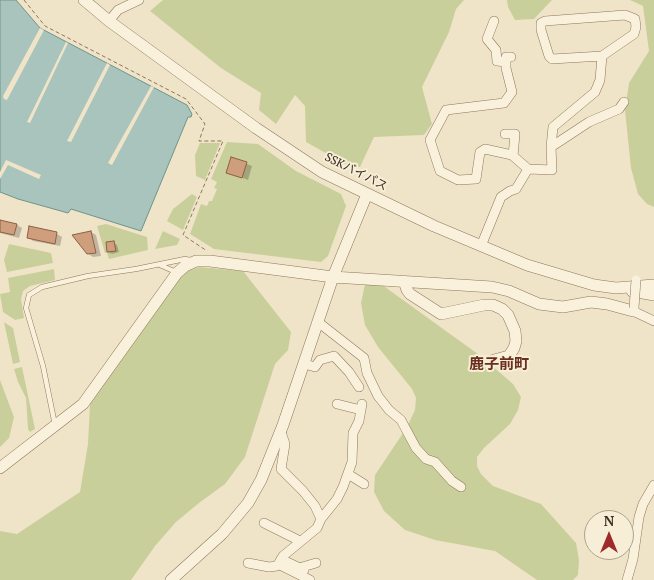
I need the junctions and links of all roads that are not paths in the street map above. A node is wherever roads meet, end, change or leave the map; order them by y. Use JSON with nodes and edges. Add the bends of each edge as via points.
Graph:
{"nodes":[{"id":1,"x":84,"y":0,"type":"edge"},
{"id":2,"x":139,"y":0,"type":"edge"},
{"id":3,"x":109,"y":21,"type":"junction"},
{"id":4,"x":494,"y":21,"type":"dead end"},
{"id":5,"x":602,"y":56,"type":"junction"},
{"id":6,"x":624,"y":102,"type":"dead end"},
{"id":7,"x":505,"y":134,"type":"dead end"},
{"id":8,"x":551,"y":147,"type":"junction"},
{"id":9,"x":513,"y":156,"type":"junction"},
{"id":10,"x":528,"y":169,"type":"junction"},
{"id":11,"x":367,"y":194,"type":"junction"},
{"id":12,"x":481,"y":246,"type":"junction"},
{"id":13,"x":196,"y":261,"type":"junction"},
{"id":14,"x":159,"y":265,"type":"junction"},
{"id":15,"x":177,"y":273,"type":"junction"},
{"id":16,"x":333,"y":277,"type":"junction"},
{"id":17,"x":636,"y":280,"type":"dead end"},
{"id":18,"x":404,"y":281,"type":"junction"},
{"id":19,"x":654,"y":285,"type":"edge"},
{"id":20,"x":616,"y":288,"type":"junction"},
{"id":21,"x":654,"y":295,"type":"edge"},
{"id":22,"x":633,"y":310,"type":"junction"},
{"id":23,"x":654,"y":321,"type":"edge"},
{"id":24,"x":318,"y":322,"type":"junction"},
{"id":25,"x":494,"y":360,"type":"dead end"},
{"id":26,"x":305,"y":364,"type":"junction"},
{"id":27,"x":359,"y":387,"type":"dead end"},
{"id":28,"x":336,"y":404,"type":"dead end"},
{"id":29,"x":55,"y":427,"type":"junction"},
{"id":30,"x":281,"y":432,"type":"junction"},
{"id":31,"x":0,"y":468,"type":"edge"},
{"id":32,"x":348,"y":474,"type":"junction"},
{"id":33,"x":364,"y":484,"type":"dead end"},
{"id":34,"x":654,"y":485,"type":"edge"},
{"id":35,"x":461,"y":487,"type":"dead end"},
{"id":36,"x":321,"y":519,"type":"junction"},
{"id":37,"x":264,"y":523,"type":"dead end"},
{"id":38,"x":300,"y":541,"type":"junction"},
{"id":39,"x":279,"y":561,"type":"junction"},
{"id":40,"x":248,"y":563,"type":"dead end"},
{"id":41,"x":316,"y":563,"type":"dead end"},
{"id":42,"x":171,"y":580,"type":"edge"},
{"id":43,"x":310,"y":580,"type":"edge"},
{"id":44,"x":627,"y":580,"type":"edge"}],
"edges":[{"from":1,"to":3,"type":"street","name":"SSKバイパス"},
{"from":2,"to":3,"type":"street","via":[[118,10]]},
{"from":3,"to":11,"type":"street","name":"SSKバイパス","via":[[256,128],[322,172]]},
{"from":4,"to":9,"type":"street","via":[[487,39],[496,50],[498,61],[508,59],[512,92],[504,103],[446,110],[430,140],[440,171],[458,180],[476,179],[480,152],[485,149]]},
{"from":5,"to":5,"type":"street","via":[[634,34],[635,19],[625,15],[541,23],[552,59]]},
{"from":5,"to":8,"type":"street","via":[[600,80],[595,92],[553,127]]},
{"from":6,"to":8,"type":"street","via":[[618,109],[589,122]]},
{"from":7,"to":9,"type":"street","via":[[515,134]]},
{"from":8,"to":10,"type":"street","via":[[552,170]]},
{"from":9,"to":10,"type":"street"},
{"from":10,"to":12,"type":"street","via":[[516,189],[501,196]]},
{"from":11,"to":12,"type":"street","name":"SSKバイパス"},
{"from":11,"to":16,"type":"street"},
{"from":12,"to":20,"type":"street","name":"SSKバイパス","via":[[527,265],[594,285]]},
{"from":13,"to":14,"type":"lane","via":[[185,259]]},
{"from":13,"to":15,"type":"street"},
{"from":13,"to":16,"type":"street"},
{"from":14,"to":15,"type":"lane"},
{"from":14,"to":29,"type":"lane","via":[[88,276],[42,287],[29,295],[26,308],[43,366]]},
{"from":15,"to":29,"type":"street","via":[[83,404]]},
{"from":16,"to":18,"type":"street"},
{"from":16,"to":24,"type":"street"},
{"from":17,"to":22,"type":"street","bridge":true},
{"from":18,"to":22,"type":"street","via":[[492,287],[539,304],[563,307],[591,302]]},
{"from":18,"to":25,"type":"street","via":[[410,294],[441,314],[484,306],[502,309],[515,331],[516,341],[509,356]]},
{"from":19,"to":20,"type":"street","name":"SSKバイパス"},
{"from":20,"to":21,"type":"street"},
{"from":22,"to":23,"type":"street"},
{"from":24,"to":26,"type":"street"},
{"from":24,"to":35,"type":"street","via":[[364,358],[378,396],[401,420],[416,448]]},
{"from":26,"to":27,"type":"street","via":[[315,367],[320,360],[334,356]]},
{"from":26,"to":30,"type":"street"},
{"from":28,"to":32,"type":"street","via":[[361,407],[353,433],[352,462]]},
{"from":29,"to":31,"type":"street"},
{"from":30,"to":36,"type":"street","via":[[285,444],[281,469],[303,491]]},
{"from":30,"to":42,"type":"street","via":[[248,503],[222,534]]},
{"from":32,"to":33,"type":"street"},
{"from":32,"to":36,"type":"street","via":[[337,499]]},
{"from":34,"to":44,"type":"street","via":[[639,517]]},
{"from":36,"to":38,"type":"street","via":[[317,528]]},
{"from":37,"to":38,"type":"street"},
{"from":38,"to":39,"type":"street"},
{"from":39,"to":40,"type":"street","via":[[277,566],[269,567]]},
{"from":39,"to":41,"type":"street","via":[[301,569]]},
{"from":39,"to":43,"type":"street"}]}
